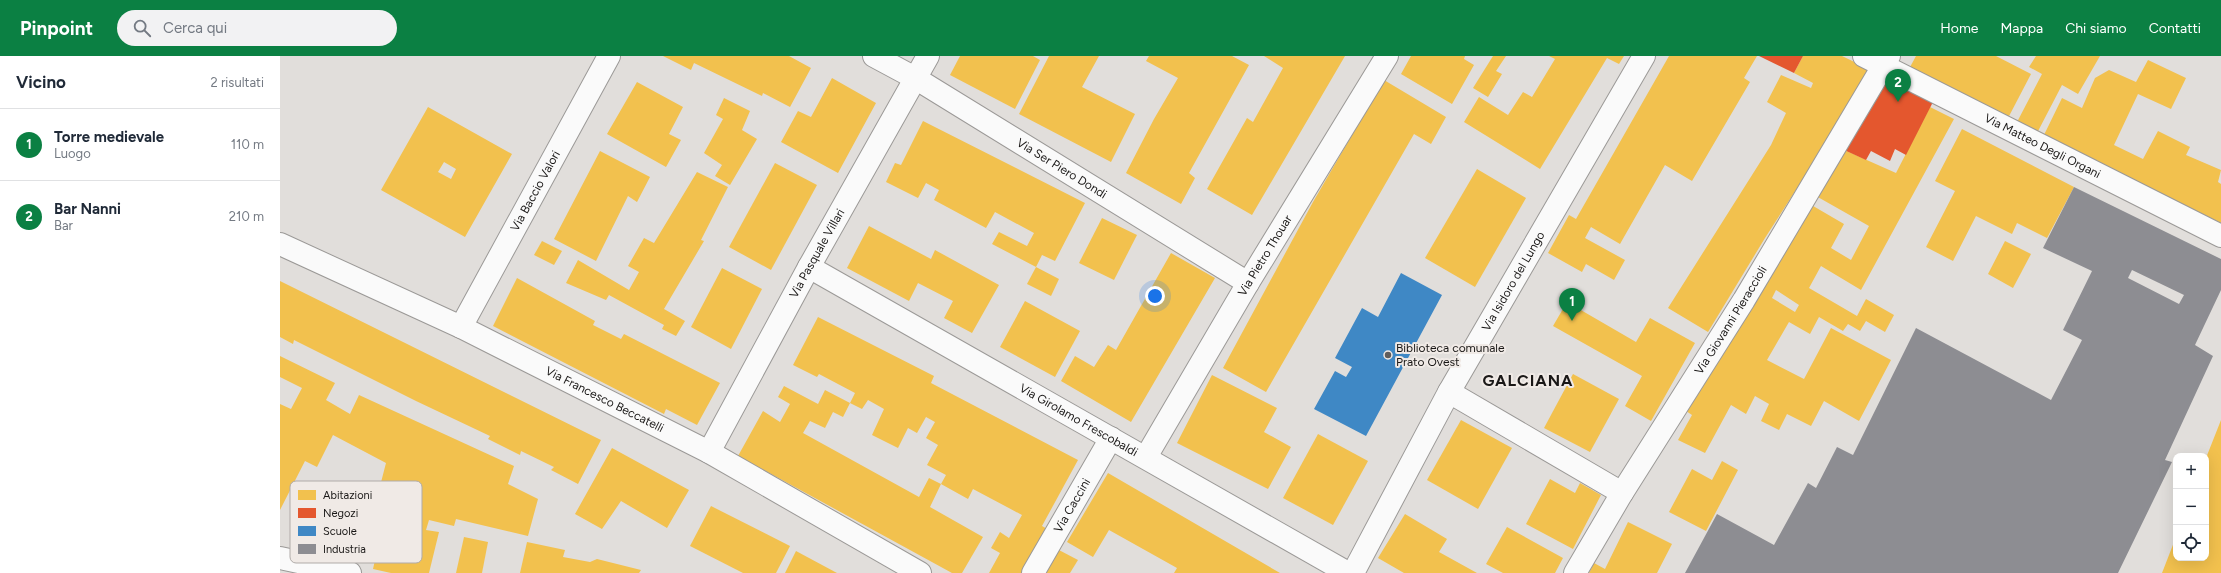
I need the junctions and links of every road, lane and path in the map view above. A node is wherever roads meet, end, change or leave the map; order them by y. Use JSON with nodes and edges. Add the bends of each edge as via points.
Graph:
{"nodes":[{"id":1,"x":610,"y":56,"type":"edge"},
{"id":2,"x":874,"y":56,"type":"edge"},
{"id":3,"x":928,"y":56,"type":"edge"},
{"id":4,"x":1387,"y":56,"type":"edge"},
{"id":5,"x":1644,"y":56,"type":"edge"},
{"id":6,"x":1864,"y":56,"type":"edge"},
{"id":7,"x":1886,"y":61,"type":"edge"},
{"id":8,"x":915,"y":78,"type":"junction"},
{"id":9,"x":2221,"y":236,"type":"edge"},
{"id":10,"x":280,"y":244,"type":"edge"},
{"id":11,"x":809,"y":267,"type":"junction"},
{"id":12,"x":1248,"y":283,"type":"junction"},
{"id":13,"x":461,"y":327,"type":"junction"},
{"id":14,"x":1449,"y":392,"type":"junction"},
{"id":15,"x":1111,"y":438,"type":"junction"},
{"id":16,"x":709,"y":452,"type":"junction"},
{"id":17,"x":1146,"y":457,"type":"junction"},
{"id":18,"x":1622,"y":493,"type":"junction"},
{"id":19,"x":280,"y":558,"type":"edge"},
{"id":20,"x":290,"y":560,"type":"edge"},
{"id":21,"x":303,"y":563,"type":"edge"},
{"id":22,"x":350,"y":573,"type":"edge"},
{"id":23,"x":920,"y":573,"type":"edge"},
{"id":24,"x":1033,"y":573,"type":"edge"},
{"id":25,"x":1348,"y":573,"type":"edge"},
{"id":26,"x":1353,"y":573,"type":"edge"},
{"id":27,"x":1575,"y":573,"type":"edge"}],
"edges":[{"from":1,"to":13,"type":"street","name":"Via Baccio Valori"},
{"from":2,"to":8,"type":"street","name":"Via Ser Piero Dondi"},
{"from":3,"to":8,"type":"street","name":"Via Pasquale Villari"},
{"from":4,"to":12,"type":"street","name":"Via Pietro Thouar"},
{"from":5,"to":14,"type":"street","name":"Via Isidoro del Lungo"},
{"from":6,"to":7,"type":"street","name":"Via Matteo Degli Organi"},
{"from":7,"to":9,"type":"street","name":"Via Matteo Degli Organi"},
{"from":7,"to":18,"type":"street","name":"Via Giovanni Pieraccioli","via":[[1744,300]]},
{"from":8,"to":11,"type":"street","name":"Via Pasquale Villari"},
{"from":8,"to":12,"type":"street","name":"Via Ser Piero Dondi"},
{"from":10,"to":13,"type":"street","name":"Via Francesco Beccatelli"},
{"from":11,"to":15,"type":"street","name":"Via Girolamo Frescobaldi"},
{"from":11,"to":16,"type":"street","name":"Via Pasquale Villari"},
{"from":12,"to":17,"type":"street","name":"Via Pietro Thouar"},
{"from":13,"to":16,"type":"street","name":"Via Francesco Beccatelli"},
{"from":14,"to":18,"type":"street"},
{"from":14,"to":26,"type":"street","name":"Via Isidoro del Lungo"},
{"from":15,"to":17,"type":"street","name":"Via Girolamo Frescobaldi"},
{"from":15,"to":24,"type":"street","name":"Via Caccini"},
{"from":16,"to":23,"type":"street","name":"Via Francesco Beccatelli"},
{"from":17,"to":25,"type":"street","name":"Via Girolamo Frescobaldi"},
{"from":18,"to":27,"type":"street","name":"Via Giovanni Pieraccioli"},
{"from":19,"to":20,"type":"street"},
{"from":21,"to":22,"type":"street"}]}
